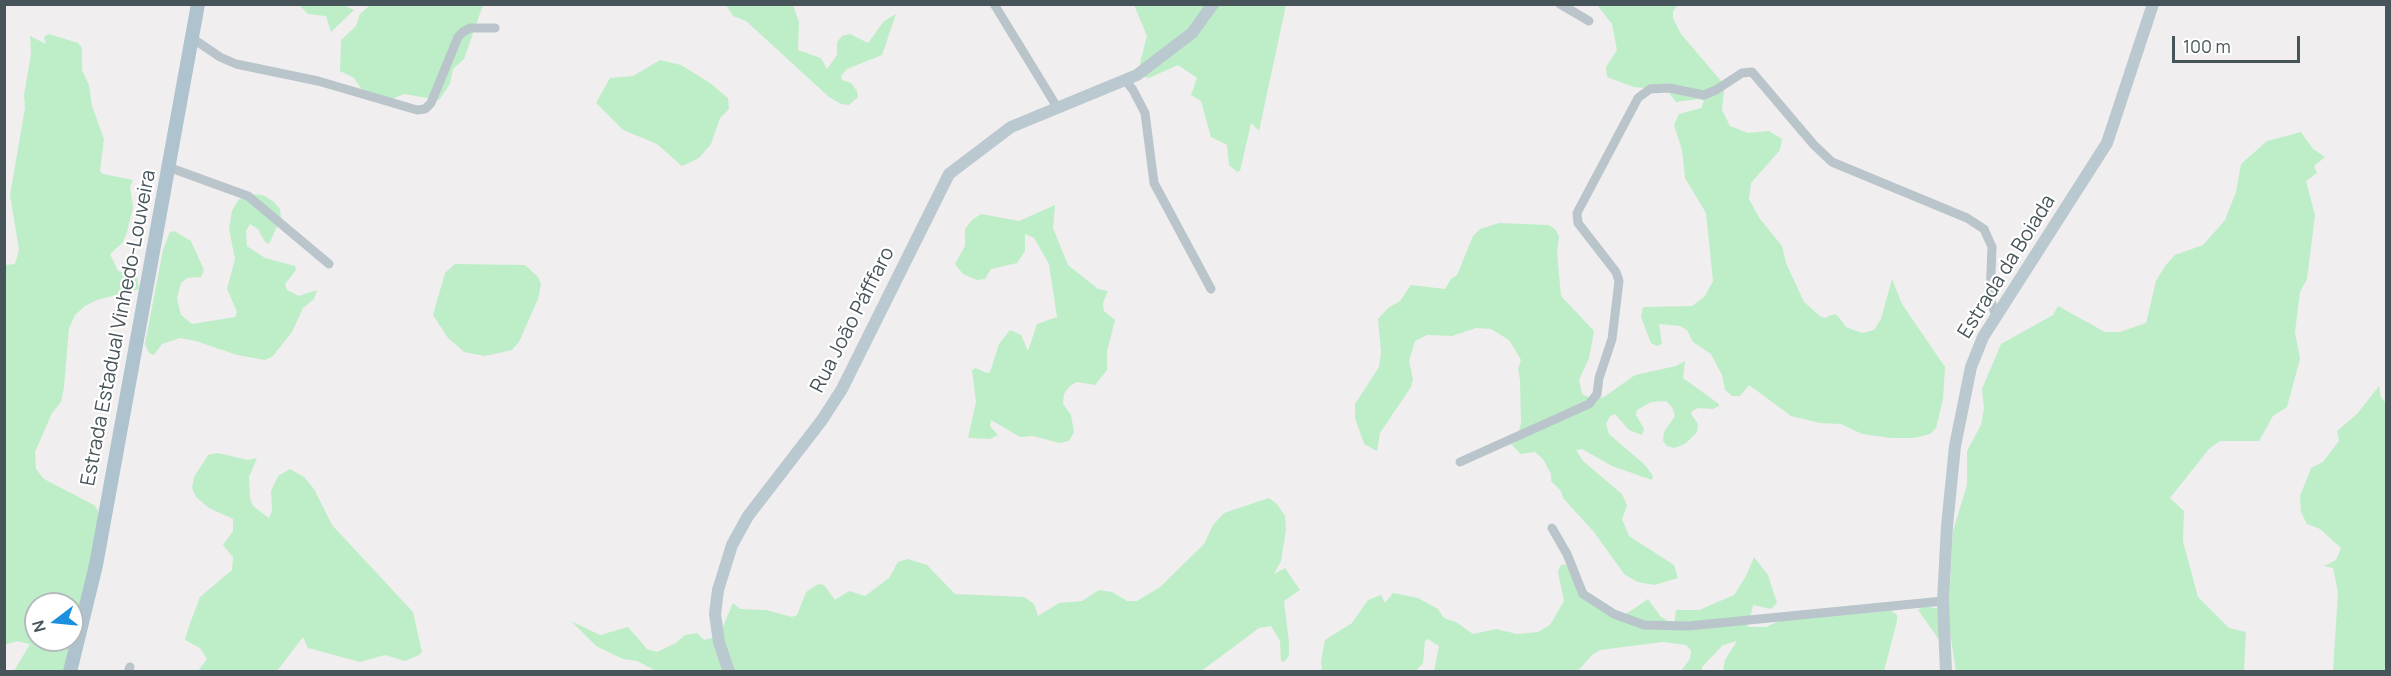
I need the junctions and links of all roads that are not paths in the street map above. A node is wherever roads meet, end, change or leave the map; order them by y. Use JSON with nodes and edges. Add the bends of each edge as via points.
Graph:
{"nodes":[{"id":1,"x":198,"y":4,"type":"edge"},
{"id":2,"x":994,"y":4,"type":"edge"},
{"id":3,"x":1213,"y":4,"type":"edge"},
{"id":4,"x":1560,"y":4,"type":"edge"},
{"id":5,"x":2153,"y":4,"type":"edge"},
{"id":6,"x":1588,"y":21,"type":"dead end"},
{"id":7,"x":495,"y":28,"type":"dead end"},
{"id":8,"x":192,"y":38,"type":"junction"},
{"id":9,"x":1131,"y":78,"type":"junction"},
{"id":10,"x":1057,"y":107,"type":"junction"},
{"id":11,"x":168,"y":167,"type":"junction"},
{"id":12,"x":329,"y":264,"type":"dead end"},
{"id":13,"x":1211,"y":289,"type":"dead end"},
{"id":14,"x":1996,"y":316,"type":"junction"},
{"id":15,"x":1460,"y":462,"type":"dead end"},
{"id":16,"x":1552,"y":528,"type":"dead end"},
{"id":17,"x":1943,"y":601,"type":"junction"},
{"id":18,"x":70,"y":667,"type":"edge"},
{"id":19,"x":729,"y":672,"type":"edge"},
{"id":20,"x":1946,"y":672,"type":"edge"}],
"edges":[{"from":1,"to":8,"type":"main road","name":"Estrada Estadual Vinhedo-Louveira"},
{"from":2,"to":10,"type":"street"},
{"from":3,"to":9,"type":"street","name":"Rua João Páfffaro","via":[[1192,33]]},
{"from":4,"to":6,"type":"street"},
{"from":5,"to":14,"type":"street","name":"Estrada da Boiada","via":[[2107,142]]},
{"from":7,"to":8,"type":"street","via":[[470,28],[458,37],[431,103],[417,110],[318,81],[236,64]]},
{"from":8,"to":11,"type":"main road","name":"Estrada Estadual Vinhedo-Louveira"},
{"from":9,"to":10,"type":"street","name":"Rua João Páfffaro"},
{"from":9,"to":13,"type":"street","via":[[1145,113],[1154,183]]},
{"from":10,"to":19,"type":"street","name":"Rua João Páfffaro","via":[[1011,127],[949,174],[842,389],[740,531],[726,562],[715,614]]},
{"from":11,"to":12,"type":"street","via":[[248,196]]},
{"from":11,"to":18,"type":"main road","name":"Estrada Estadual Vinhedo-Louveira","via":[[96,566]]},
{"from":14,"to":15,"type":"street","via":[[1990,298],[1992,247],[1984,229],[1967,218],[1832,162],[1752,72],[1742,73],[1704,95],[1662,87],[1650,89],[1638,98],[1577,213],[1582,229],[1619,281],[1612,339],[1597,394],[1589,404]]},
{"from":14,"to":17,"type":"street","name":"Estrada da Boiada","via":[[1971,367],[1961,411],[1947,526]]},
{"from":16,"to":17,"type":"street","via":[[1583,594],[1614,615],[1644,625],[1688,626]]},
{"from":17,"to":20,"type":"street","name":"Estrada da Boiada"}]}
